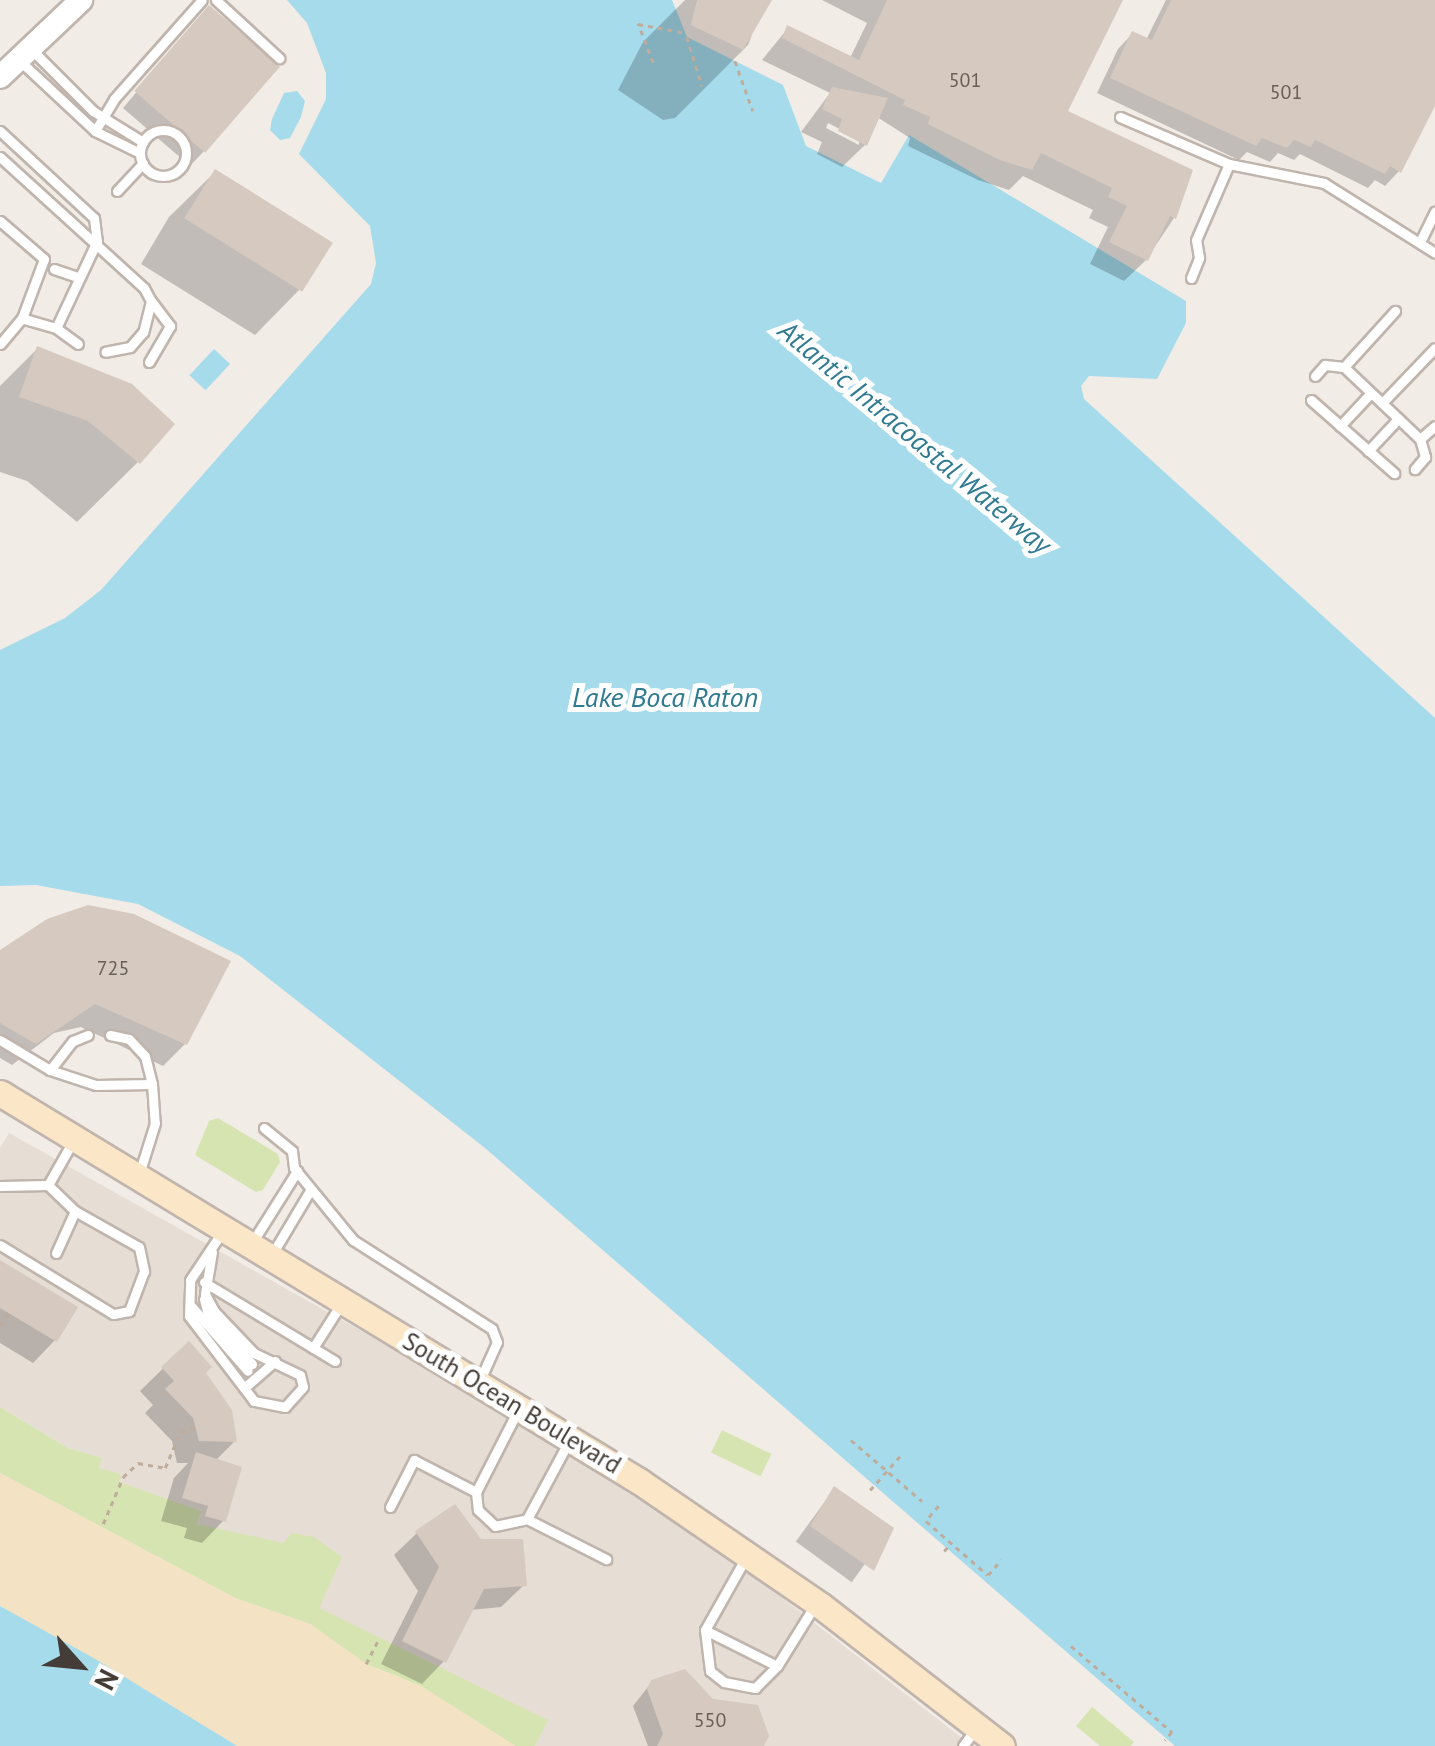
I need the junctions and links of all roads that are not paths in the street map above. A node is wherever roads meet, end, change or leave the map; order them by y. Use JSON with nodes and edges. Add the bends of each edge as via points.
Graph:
{"nodes":[{"id":1,"x":81,"y":0,"type":"edge"},
{"id":2,"x":202,"y":0,"type":"edge"},
{"id":3,"x":216,"y":0,"type":"edge"},
{"id":4,"x":24,"y":54,"type":"junction"},
{"id":5,"x":280,"y":58,"type":"dead end"},
{"id":6,"x":0,"y":77,"type":"edge"},
{"id":7,"x":1120,"y":117,"type":"dead end"},
{"id":8,"x":102,"y":118,"type":"junction"},
{"id":9,"x":0,"y":131,"type":"edge"},
{"id":10,"x":94,"y":131,"type":"junction"},
{"id":11,"x":14,"y":144,"type":"junction"},
{"id":12,"x":142,"y":153,"type":"junction"},
{"id":13,"x":0,"y":157,"type":"edge"},
{"id":14,"x":1229,"y":164,"type":"junction"},
{"id":15,"x":117,"y":191,"type":"dead end"},
{"id":16,"x":1435,"y":211,"type":"edge"},
{"id":17,"x":0,"y":221,"type":"edge"},
{"id":18,"x":97,"y":240,"type":"junction"},
{"id":19,"x":1420,"y":242,"type":"junction"},
{"id":20,"x":1435,"y":253,"type":"edge"},
{"id":21,"x":54,"y":268,"type":"dead end"},
{"id":22,"x":77,"y":277,"type":"junction"},
{"id":23,"x":1191,"y":278,"type":"dead end"},
{"id":24,"x":150,"y":300,"type":"junction"},
{"id":25,"x":1395,"y":311,"type":"dead end"},
{"id":26,"x":22,"y":318,"type":"junction"},
{"id":27,"x":56,"y":328,"type":"junction"},
{"id":28,"x":0,"y":344,"type":"edge"},
{"id":29,"x":78,"y":344,"type":"dead end"},
{"id":30,"x":1435,"y":348,"type":"edge"},
{"id":31,"x":104,"y":352,"type":"dead end"},
{"id":32,"x":149,"y":362,"type":"dead end"},
{"id":33,"x":1344,"y":368,"type":"junction"},
{"id":34,"x":1315,"y":376,"type":"dead end"},
{"id":35,"x":1371,"y":393,"type":"junction"},
{"id":36,"x":1312,"y":400,"type":"dead end"},
{"id":37,"x":1382,"y":404,"type":"junction"},
{"id":38,"x":1398,"y":420,"type":"junction"},
{"id":39,"x":1340,"y":426,"type":"junction"},
{"id":40,"x":1435,"y":426,"type":"edge"},
{"id":41,"x":1420,"y":440,"type":"junction"},
{"id":42,"x":1368,"y":450,"type":"junction"},
{"id":43,"x":1415,"y":470,"type":"dead end"},
{"id":44,"x":1394,"y":472,"type":"dead end"},
{"id":45,"x":110,"y":1034,"type":"dead end"},
{"id":46,"x":88,"y":1035,"type":"dead end"},
{"id":47,"x":0,"y":1040,"type":"edge"},
{"id":48,"x":50,"y":1070,"type":"junction"},
{"id":49,"x":152,"y":1084,"type":"junction"},
{"id":50,"x":3,"y":1102,"type":"edge"},
{"id":51,"x":264,"y":1128,"type":"dead end"},
{"id":52,"x":74,"y":1138,"type":"junction"},
{"id":53,"x":296,"y":1171,"type":"junction"},
{"id":54,"x":138,"y":1177,"type":"junction"},
{"id":55,"x":48,"y":1185,"type":"junction"},
{"id":56,"x":0,"y":1186,"type":"edge"},
{"id":57,"x":311,"y":1190,"type":"junction"},
{"id":58,"x":74,"y":1210,"type":"junction"},
{"id":59,"x":218,"y":1240,"type":"junction"},
{"id":60,"x":0,"y":1245,"type":"edge"},
{"id":61,"x":261,"y":1251,"type":"junction"},
{"id":62,"x":56,"y":1252,"type":"dead end"},
{"id":63,"x":192,"y":1276,"type":"junction"},
{"id":64,"x":206,"y":1289,"type":"junction"},
{"id":65,"x":343,"y":1300,"type":"junction"},
{"id":66,"x":191,"y":1306,"type":"junction"},
{"id":67,"x":313,"y":1348,"type":"junction"},
{"id":68,"x":276,"y":1360,"type":"junction"},
{"id":69,"x":335,"y":1360,"type":"dead end"},
{"id":70,"x":252,"y":1362,"type":"junction"},
{"id":71,"x":478,"y":1382,"type":"junction"},
{"id":72,"x":244,"y":1388,"type":"junction"},
{"id":73,"x":519,"y":1407,"type":"junction"},
{"id":74,"x":570,"y":1438,"type":"junction"},
{"id":75,"x":476,"y":1492,"type":"junction"},
{"id":76,"x":390,"y":1506,"type":"dead end"},
{"id":77,"x":528,"y":1519,"type":"junction"},
{"id":78,"x":747,"y":1554,"type":"junction"},
{"id":79,"x":606,"y":1559,"type":"dead end"},
{"id":80,"x":816,"y":1603,"type":"junction"},
{"id":81,"x":705,"y":1630,"type":"junction"},
{"id":82,"x":778,"y":1666,"type":"junction"},
{"id":83,"x":970,"y":1736,"type":"edge"},
{"id":84,"x":1002,"y":1746,"type":"edge"}],
"edges":[{"from":1,"to":4,"type":"street"},
{"from":2,"to":8,"type":"lane"},
{"from":3,"to":5,"type":"lane"},
{"from":4,"to":6,"type":"street"},
{"from":4,"to":8,"type":"lane"},
{"from":4,"to":10,"type":"lane"},
{"from":7,"to":14,"type":"lane"},
{"from":8,"to":10,"type":"lane"},
{"from":8,"to":12,"type":"lane"},
{"from":9,"to":11,"type":"lane"},
{"from":10,"to":12,"type":"lane"},
{"from":11,"to":13,"type":"lane"},
{"from":11,"to":18,"type":"lane","via":[[94,218]]},
{"from":12,"to":12,"type":"lane","via":[[154,174],[168,175],[186,153],[168,131]]},
{"from":12,"to":15,"type":"lane"},
{"from":13,"to":18,"type":"lane"},
{"from":14,"to":19,"type":"lane","via":[[1324,184]]},
{"from":14,"to":23,"type":"lane","via":[[1196,240],[1199,258]]},
{"from":16,"to":19,"type":"lane"},
{"from":17,"to":26,"type":"lane","via":[[44,259]]},
{"from":18,"to":22,"type":"lane"},
{"from":18,"to":24,"type":"lane"},
{"from":19,"to":20,"type":"lane"},
{"from":21,"to":22,"type":"lane"},
{"from":22,"to":27,"type":"lane"},
{"from":24,"to":31,"type":"lane","via":[[143,332],[130,348]]},
{"from":24,"to":32,"type":"lane","via":[[170,326]]},
{"from":25,"to":33,"type":"lane"},
{"from":26,"to":27,"type":"lane"},
{"from":26,"to":28,"type":"lane"},
{"from":27,"to":29,"type":"lane"},
{"from":30,"to":37,"type":"lane"},
{"from":33,"to":34,"type":"lane","via":[[1325,365]]},
{"from":33,"to":35,"type":"lane"},
{"from":35,"to":37,"type":"lane"},
{"from":35,"to":39,"type":"lane"},
{"from":36,"to":39,"type":"lane"},
{"from":37,"to":38,"type":"lane"},
{"from":38,"to":41,"type":"lane"},
{"from":38,"to":42,"type":"lane"},
{"from":39,"to":42,"type":"lane"},
{"from":40,"to":41,"type":"lane"},
{"from":41,"to":43,"type":"lane","via":[[1426,457]]},
{"from":42,"to":44,"type":"lane"},
{"from":45,"to":49,"type":"lane","via":[[129,1039],[145,1056]]},
{"from":46,"to":48,"type":"lane","via":[[73,1041]]},
{"from":47,"to":48,"type":"lane"},
{"from":48,"to":49,"type":"lane","via":[[96,1085]]},
{"from":49,"to":54,"type":"lane","via":[[156,1123]]},
{"from":50,"to":52,"type":"main road","name":"South Ocean Boulevard"},
{"from":51,"to":53,"type":"lane","via":[[292,1151]]},
{"from":52,"to":54,"type":"main road","name":"South Ocean Boulevard"},
{"from":52,"to":55,"type":"lane"},
{"from":53,"to":57,"type":"lane"},
{"from":53,"to":61,"type":"lane"},
{"from":54,"to":59,"type":"main road","name":"South Ocean Boulevard"},
{"from":55,"to":56,"type":"lane"},
{"from":55,"to":58,"type":"lane"},
{"from":57,"to":61,"type":"lane"},
{"from":57,"to":71,"type":"lane","via":[[353,1240],[492,1329],[498,1342]]},
{"from":58,"to":60,"type":"lane","via":[[139,1247],[144,1271],[129,1311],[113,1314]]},
{"from":58,"to":62,"type":"lane"},
{"from":59,"to":61,"type":"main road","name":"South Ocean Boulevard"},
{"from":59,"to":63,"type":"lane"},
{"from":59,"to":64,"type":"lane"},
{"from":61,"to":65,"type":"main road","name":"South Ocean Boulevard"},
{"from":63,"to":64,"type":"lane"},
{"from":63,"to":66,"type":"lane"},
{"from":64,"to":67,"type":"lane"},
{"from":64,"to":70,"type":"lane"},
{"from":65,"to":67,"type":"lane"},
{"from":65,"to":71,"type":"main road","name":"South Ocean Boulevard"},
{"from":66,"to":70,"type":"lane"},
{"from":66,"to":72,"type":"lane","via":[[196,1330]]},
{"from":67,"to":69,"type":"lane"},
{"from":68,"to":70,"type":"lane"},
{"from":68,"to":72,"type":"lane"},
{"from":68,"to":72,"type":"lane","via":[[300,1375],[296,1399],[270,1409]]},
{"from":71,"to":73,"type":"main road","name":"South Ocean Boulevard"},
{"from":73,"to":74,"type":"main road","name":"South Ocean Boulevard"},
{"from":73,"to":75,"type":"lane"},
{"from":74,"to":77,"type":"lane"},
{"from":74,"to":78,"type":"main road","name":"South Ocean Boulevard"},
{"from":75,"to":76,"type":"lane","via":[[414,1460]]},
{"from":75,"to":77,"type":"lane","via":[[478,1510],[495,1526]]},
{"from":77,"to":79,"type":"lane"},
{"from":78,"to":80,"type":"main road","name":"South Ocean Boulevard"},
{"from":78,"to":81,"type":"lane"},
{"from":80,"to":82,"type":"lane"},
{"from":80,"to":83,"type":"main road","name":"South Ocean Boulevard"},
{"from":81,"to":82,"type":"lane"},
{"from":81,"to":82,"type":"lane","via":[[710,1671],[724,1682],[755,1688]]},
{"from":83,"to":84,"type":"main road","name":"South Ocean Boulevard"}]}
